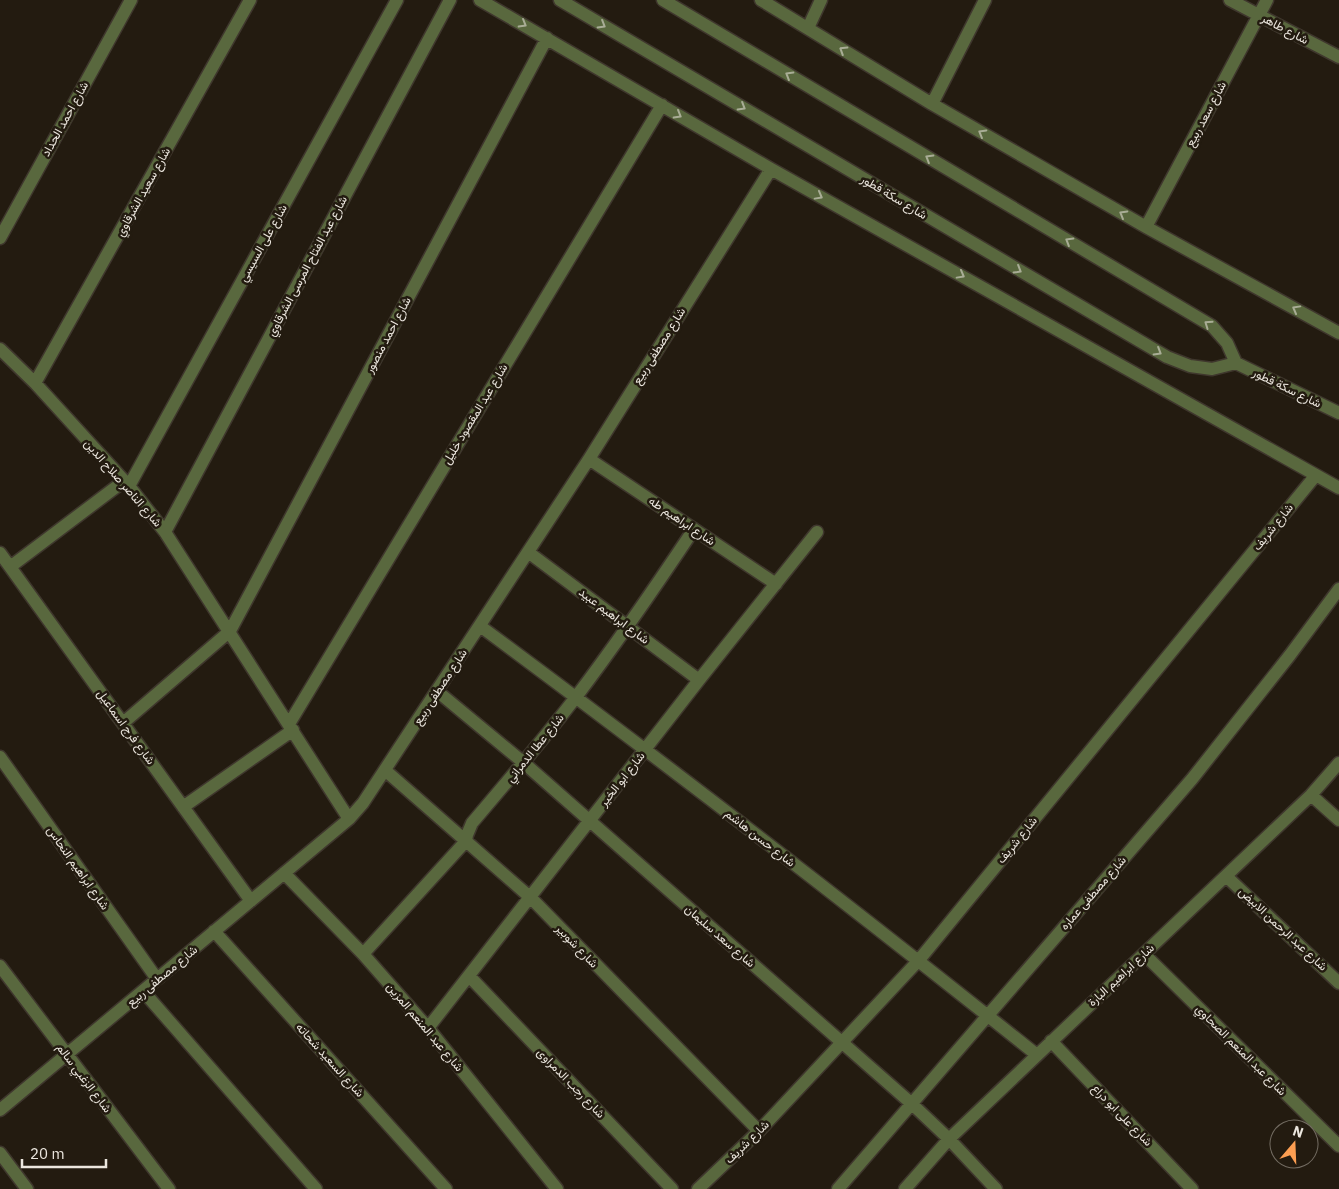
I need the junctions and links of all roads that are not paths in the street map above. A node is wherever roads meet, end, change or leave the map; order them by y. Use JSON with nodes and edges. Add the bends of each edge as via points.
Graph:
{"nodes":[{"id":1,"x":131,"y":0,"type":"edge"},
{"id":2,"x":250,"y":0,"type":"edge"},
{"id":3,"x":397,"y":0,"type":"edge"},
{"id":4,"x":450,"y":0,"type":"edge"},
{"id":5,"x":480,"y":0,"type":"edge"},
{"id":6,"x":560,"y":0,"type":"edge"},
{"id":7,"x":664,"y":0,"type":"edge"},
{"id":8,"x":761,"y":0,"type":"edge"},
{"id":9,"x":821,"y":0,"type":"edge"},
{"id":10,"x":985,"y":0,"type":"edge"},
{"id":11,"x":1230,"y":0,"type":"edge"},
{"id":12,"x":1267,"y":0,"type":"edge"},
{"id":13,"x":1259,"y":15,"type":"junction"},
{"id":14,"x":808,"y":28,"type":"junction"},
{"id":15,"x":547,"y":38,"type":"junction"},
{"id":16,"x":1339,"y":57,"type":"edge"},
{"id":17,"x":932,"y":104,"type":"junction"},
{"id":18,"x":662,"y":105,"type":"junction"},
{"id":19,"x":771,"y":169,"type":"junction"},
{"id":20,"x":1146,"y":228,"type":"junction"},
{"id":21,"x":0,"y":238,"type":"edge"},
{"id":22,"x":1339,"y":333,"type":"edge"},
{"id":23,"x":0,"y":348,"type":"edge"},
{"id":24,"x":1236,"y":363,"type":"junction"},
{"id":25,"x":35,"y":383,"type":"junction"},
{"id":26,"x":1339,"y":413,"type":"edge"},
{"id":27,"x":589,"y":459,"type":"junction"},
{"id":28,"x":1316,"y":475,"type":"junction"},
{"id":29,"x":126,"y":483,"type":"junction"},
{"id":30,"x":1339,"y":488,"type":"edge"},
{"id":31,"x":694,"y":529,"type":"junction"},
{"id":32,"x":165,"y":532,"type":"junction"},
{"id":33,"x":817,"y":532,"type":"dead end"},
{"id":34,"x":528,"y":552,"type":"junction"},
{"id":35,"x":0,"y":553,"type":"edge"},
{"id":36,"x":10,"y":567,"type":"junction"},
{"id":37,"x":776,"y":584,"type":"junction"},
{"id":38,"x":1339,"y":589,"type":"edge"},
{"id":39,"x":480,"y":626,"type":"junction"},
{"id":40,"x":628,"y":626,"type":"junction"},
{"id":41,"x":230,"y":631,"type":"junction"},
{"id":42,"x":700,"y":680,"type":"junction"},
{"id":43,"x":437,"y":691,"type":"junction"},
{"id":44,"x":576,"y":697,"type":"junction"},
{"id":45,"x":123,"y":723,"type":"junction"},
{"id":46,"x":291,"y":727,"type":"junction"},
{"id":47,"x":646,"y":749,"type":"junction"},
{"id":48,"x":0,"y":757,"type":"edge"},
{"id":49,"x":524,"y":763,"type":"junction"},
{"id":50,"x":1339,"y":763,"type":"edge"},
{"id":51,"x":386,"y":771,"type":"junction"},
{"id":52,"x":1311,"y":795,"type":"junction"},
{"id":53,"x":183,"y":807,"type":"junction"},
{"id":54,"x":349,"y":819,"type":"junction"},
{"id":55,"x":1339,"y":820,"type":"edge"},
{"id":56,"x":590,"y":822,"type":"junction"},
{"id":57,"x":466,"y":841,"type":"junction"},
{"id":58,"x":284,"y":873,"type":"junction"},
{"id":59,"x":1226,"y":876,"type":"junction"},
{"id":60,"x":531,"y":898,"type":"junction"},
{"id":61,"x":251,"y":901,"type":"junction"},
{"id":62,"x":214,"y":931,"type":"junction"},
{"id":63,"x":363,"y":954,"type":"junction"},
{"id":64,"x":1144,"y":954,"type":"junction"},
{"id":65,"x":918,"y":960,"type":"junction"},
{"id":66,"x":0,"y":966,"type":"edge"},
{"id":67,"x":470,"y":977,"type":"junction"},
{"id":68,"x":157,"y":979,"type":"junction"},
{"id":69,"x":1339,"y":983,"type":"edge"},
{"id":70,"x":143,"y":991,"type":"junction"},
{"id":71,"x":988,"y":1016,"type":"junction"},
{"id":72,"x":428,"y":1028,"type":"junction"},
{"id":73,"x":1052,"y":1041,"type":"junction"},
{"id":74,"x":842,"y":1043,"type":"junction"},
{"id":75,"x":66,"y":1055,"type":"junction"},
{"id":76,"x":1037,"y":1055,"type":"junction"},
{"id":77,"x":912,"y":1104,"type":"junction"},
{"id":78,"x":0,"y":1110,"type":"edge"},
{"id":79,"x":759,"y":1131,"type":"junction"},
{"id":80,"x":949,"y":1139,"type":"junction"},
{"id":81,"x":1339,"y":1146,"type":"edge"},
{"id":82,"x":0,"y":1153,"type":"edge"},
{"id":83,"x":27,"y":1189,"type":"edge"},
{"id":84,"x":170,"y":1189,"type":"edge"},
{"id":85,"x":316,"y":1189,"type":"edge"},
{"id":86,"x":446,"y":1189,"type":"edge"},
{"id":87,"x":557,"y":1189,"type":"edge"},
{"id":88,"x":672,"y":1189,"type":"edge"},
{"id":89,"x":698,"y":1189,"type":"edge"},
{"id":90,"x":838,"y":1189,"type":"edge"},
{"id":91,"x":905,"y":1189,"type":"edge"},
{"id":92,"x":996,"y":1189,"type":"edge"},
{"id":93,"x":1192,"y":1189,"type":"edge"}],
"edges":[{"from":1,"to":21,"type":"street","name":"شارع احمد الحداد"},
{"from":2,"to":25,"type":"street","name":"شارع سعيد الشرقاوي"},
{"from":3,"to":29,"type":"street","name":"شارع على السيسي"},
{"from":4,"to":32,"type":"street","name":"شارع عبد الفتاح المرسى الشرقاوي"},
{"from":5,"to":15,"type":"street","one_way":true},
{"from":6,"to":24,"type":"street","name":"شارع سكة قطور","one_way":true,"via":[[1167,357],[1212,370]]},
{"from":24,"to":7,"type":"street","one_way":true,"via":[[1227,343],[1212,326]]},
{"from":8,"to":14,"type":"street"},
{"from":9,"to":14,"type":"street"},
{"from":10,"to":17,"type":"street"},
{"from":11,"to":13,"type":"street","name":"شارع طاهر"},
{"from":12,"to":13,"type":"street","name":"شارع سعد ربيع"},
{"from":13,"to":16,"type":"street","name":"شارع طاهر"},
{"from":13,"to":20,"type":"street","name":"شارع سعد ربيع"},
{"from":17,"to":14,"type":"street","one_way":true},
{"from":15,"to":18,"type":"street"},
{"from":15,"to":41,"type":"street","name":"شارع احمد منصور"},
{"from":20,"to":17,"type":"street","one_way":true},
{"from":18,"to":19,"type":"street","one_way":true},
{"from":18,"to":46,"type":"street","name":"شارع عبد المقصود خليل"},
{"from":19,"to":27,"type":"street","name":"شارع مصطفى ربيع"},
{"from":19,"to":28,"type":"street","one_way":true},
{"from":22,"to":20,"type":"street","one_way":true},
{"from":23,"to":25,"type":"street","name":"شارع الناصر صلاح الدين"},
{"from":24,"to":26,"type":"street","name":"شارع سكة قطور"},
{"from":25,"to":29,"type":"street","name":"شارع الناصر صلاح الدين"},
{"from":27,"to":31,"type":"street","name":"شارع ابراهيم طه"},
{"from":27,"to":34,"type":"street","name":"شارع مصطفى ربيع"},
{"from":28,"to":30,"type":"street"},
{"from":28,"to":65,"type":"street","name":"شارع شريف"},
{"from":29,"to":32,"type":"street","name":"شارع الناصر صلاح الدين"},
{"from":29,"to":36,"type":"street","name":"شارع على السيسي"},
{"from":31,"to":37,"type":"street","name":"شارع ابراهيم طه"},
{"from":31,"to":40,"type":"street","name":"شارع عطا الدمراني"},
{"from":32,"to":41,"type":"street","name":"شارع الناصر صلاح الدين"},
{"from":33,"to":37,"type":"street","name":"شارع ابو الخير"},
{"from":34,"to":39,"type":"street","name":"شارع مصطفى ربيع"},
{"from":34,"to":40,"type":"street","name":"شارع ابراهيم عبيد"},
{"from":35,"to":36,"type":"street","name":"شارع فرج اسماعيل"},
{"from":36,"to":45,"type":"street","name":"شارع فرج اسماعيل"},
{"from":37,"to":42,"type":"street","name":"شارع ابو الخير"},
{"from":38,"to":71,"type":"street","name":"شارع مصطفى عماره","via":[[1192,779]]},
{"from":39,"to":43,"type":"street","name":"شارع مصطفى ربيع"},
{"from":39,"to":44,"type":"street","name":"شارع حسن هاشم"},
{"from":40,"to":42,"type":"street","name":"شارع ابراهيم عبيد"},
{"from":40,"to":44,"type":"street","name":"شارع عطا الدمراني"},
{"from":41,"to":45,"type":"street"},
{"from":41,"to":46,"type":"street","name":"شارع الناصر صلاح الدين"},
{"from":42,"to":47,"type":"street","name":"شارع ابو الخير"},
{"from":43,"to":49,"type":"street","name":"شارع سعد سليمان"},
{"from":43,"to":51,"type":"street","name":"شارع مصطفى ربيع"},
{"from":44,"to":47,"type":"street","name":"شارع حسن هاشم"},
{"from":44,"to":49,"type":"street","name":"شارع عطا الدمراني"},
{"from":45,"to":53,"type":"street","name":"شارع فرج اسماعيل"},
{"from":46,"to":53,"type":"street"},
{"from":46,"to":54,"type":"street","name":"شارع الناصر صلاح الدين"},
{"from":47,"to":56,"type":"street","name":"شارع ابو الخير"},
{"from":47,"to":65,"type":"street","name":"شارع حسن هاشم"},
{"from":48,"to":68,"type":"street","name":"شارع ابراهيم النحاس"},
{"from":49,"to":56,"type":"street","name":"شارع سعد سليمان"},
{"from":49,"to":57,"type":"street","name":"شارع عطا الدمراني","via":[[472,823]]},
{"from":50,"to":52,"type":"street","name":"شارع ابراهيم البارة"},
{"from":51,"to":54,"type":"street","name":"شارع مصطفى ربيع"},
{"from":51,"to":57,"type":"street","name":"شارع شوبير"},
{"from":52,"to":55,"type":"street"},
{"from":52,"to":59,"type":"street","name":"شارع ابراهيم البارة"},
{"from":53,"to":61,"type":"street","name":"شارع فرج اسماعيل"},
{"from":54,"to":58,"type":"street","name":"شارع مصطفى ربيع"},
{"from":56,"to":60,"type":"street","name":"شارع ابو الخير"},
{"from":56,"to":74,"type":"street","name":"شارع سعد سليمان"},
{"from":57,"to":60,"type":"street","name":"شارع شوبير"},
{"from":57,"to":63,"type":"street","name":"شارع عطا الدمراني"},
{"from":58,"to":61,"type":"street","name":"شارع مصطفى ربيع"},
{"from":58,"to":63,"type":"street","name":"شارع عبد المنعم المزين"},
{"from":59,"to":64,"type":"street","name":"شارع ابراهيم البارة"},
{"from":59,"to":69,"type":"street","name":"شارع عبد الرحمن الابيض"},
{"from":60,"to":67,"type":"street","name":"شارع ابو الخير"},
{"from":60,"to":79,"type":"street","name":"شارع شوبير"},
{"from":61,"to":62,"type":"street","name":"شارع مصطفى ربيع"},
{"from":62,"to":68,"type":"street","name":"شارع مصطفى ربيع"},
{"from":62,"to":86,"type":"street","name":"شارع السعيد شحاته"},
{"from":63,"to":72,"type":"street","name":"شارع عبد المنعم المزين"},
{"from":64,"to":73,"type":"street","name":"شارع ابراهيم البارة"},
{"from":64,"to":81,"type":"street","name":"شارع عبد المنعم الصحاوي"},
{"from":65,"to":71,"type":"street","name":"شارع حسن هاشم"},
{"from":65,"to":74,"type":"street","name":"شارع شريف"},
{"from":66,"to":75,"type":"street","name":"شارع الزغبي سالم"},
{"from":67,"to":72,"type":"street","name":"شارع ابو الخير"},
{"from":67,"to":88,"type":"street","name":"شارع رجب الدمراوى"},
{"from":68,"to":70,"type":"street","name":"شارع مصطفى ربيع"},
{"from":70,"to":75,"type":"street","name":"شارع مصطفى ربيع"},
{"from":70,"to":85,"type":"street"},
{"from":71,"to":76,"type":"street","name":"شارع حسن هاشم"},
{"from":71,"to":77,"type":"street","name":"شارع مصطفى عماره"},
{"from":72,"to":87,"type":"street","name":"شارع عبد المنعم المزين"},
{"from":73,"to":76,"type":"street","name":"شارع ابراهيم البارة"},
{"from":73,"to":93,"type":"street","name":"شارع على ابو دراع"},
{"from":74,"to":77,"type":"street","name":"شارع سعد سليمان"},
{"from":74,"to":79,"type":"street","name":"شارع شريف"},
{"from":75,"to":78,"type":"street","name":"شارع مصطفى ربيع"},
{"from":75,"to":84,"type":"street","name":"شارع الزغبي سالم"},
{"from":76,"to":80,"type":"street","name":"شارع ابراهيم البارة"},
{"from":77,"to":80,"type":"street","name":"شارع سعد سليمان"},
{"from":77,"to":90,"type":"street","name":"شارع مصطفى عماره"},
{"from":79,"to":89,"type":"street","name":"شارع شريف"},
{"from":80,"to":91,"type":"street","name":"شارع ابراهيم البارة"},
{"from":80,"to":92,"type":"street","name":"شارع سعد سليمان"},
{"from":82,"to":83,"type":"street"}]}
